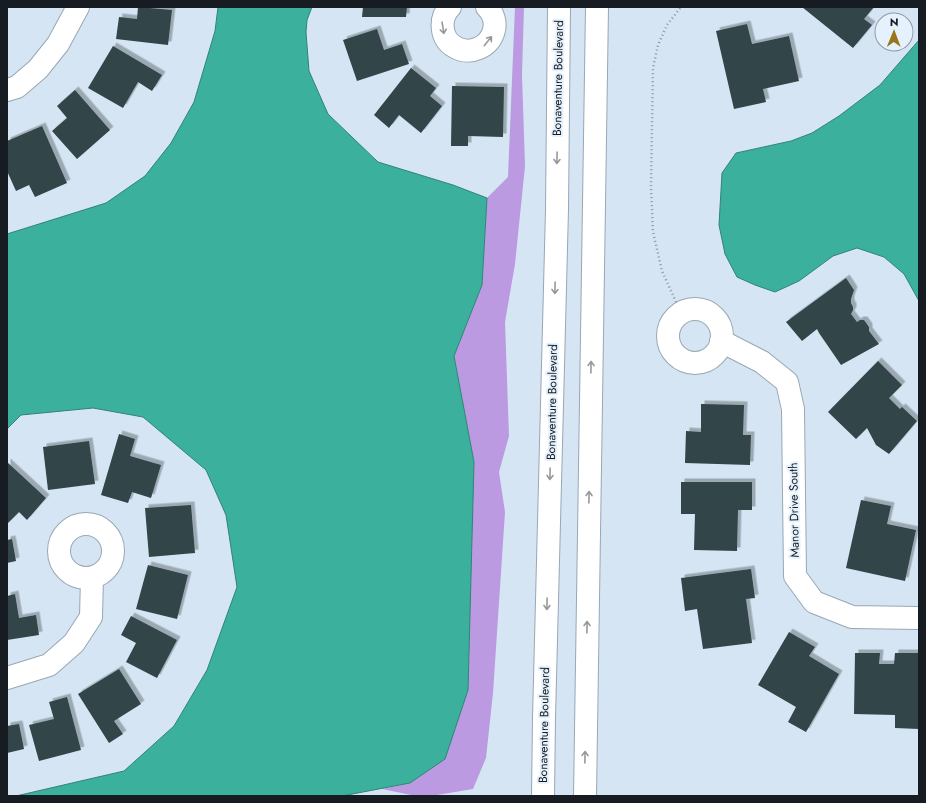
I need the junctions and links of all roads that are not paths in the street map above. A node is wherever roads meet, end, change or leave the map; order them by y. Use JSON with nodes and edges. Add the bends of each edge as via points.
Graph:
{"nodes":[{"id":1,"x":78,"y":7,"type":"edge"},
{"id":2,"x":450,"y":7,"type":"edge"},
{"id":3,"x":488,"y":7,"type":"edge"},
{"id":4,"x":559,"y":7,"type":"edge"},
{"id":5,"x":597,"y":7,"type":"edge"},
{"id":6,"x":7,"y":90,"type":"edge"},
{"id":7,"x":722,"y":341,"type":"junction"},
{"id":8,"x":92,"y":578,"type":"dead end"},
{"id":9,"x":919,"y":618,"type":"edge"},
{"id":10,"x":7,"y":678,"type":"edge"},
{"id":11,"x":543,"y":796,"type":"edge"},
{"id":12,"x":584,"y":796,"type":"edge"}],
"edges":[{"from":1,"to":6,"type":"main road","via":[[58,44],[38,69],[17,87]]},
{"from":2,"to":3,"type":"main road","one_way":true,"via":[[442,20],[443,31],[454,47],[464,51],[474,51],[491,39],[495,29],[494,19]]},
{"from":4,"to":11,"type":"main road","name":"Bonaventure Boulevard","one_way":true,"via":[[557,209]]},
{"from":12,"to":5,"type":"main road","one_way":true},
{"from":7,"to":7,"type":"main road","via":[[713,356],[705,361],[687,362],[673,352],[668,334],[674,319],[681,313],[698,310],[714,317],[722,332]]},
{"from":7,"to":9,"type":"main road","name":"Manor Drive South","via":[[762,362],[787,382],[793,409],[795,576],[814,602],[852,617]]},
{"from":8,"to":10,"type":"main road","via":[[91,618],[74,643],[49,665]]}]}
